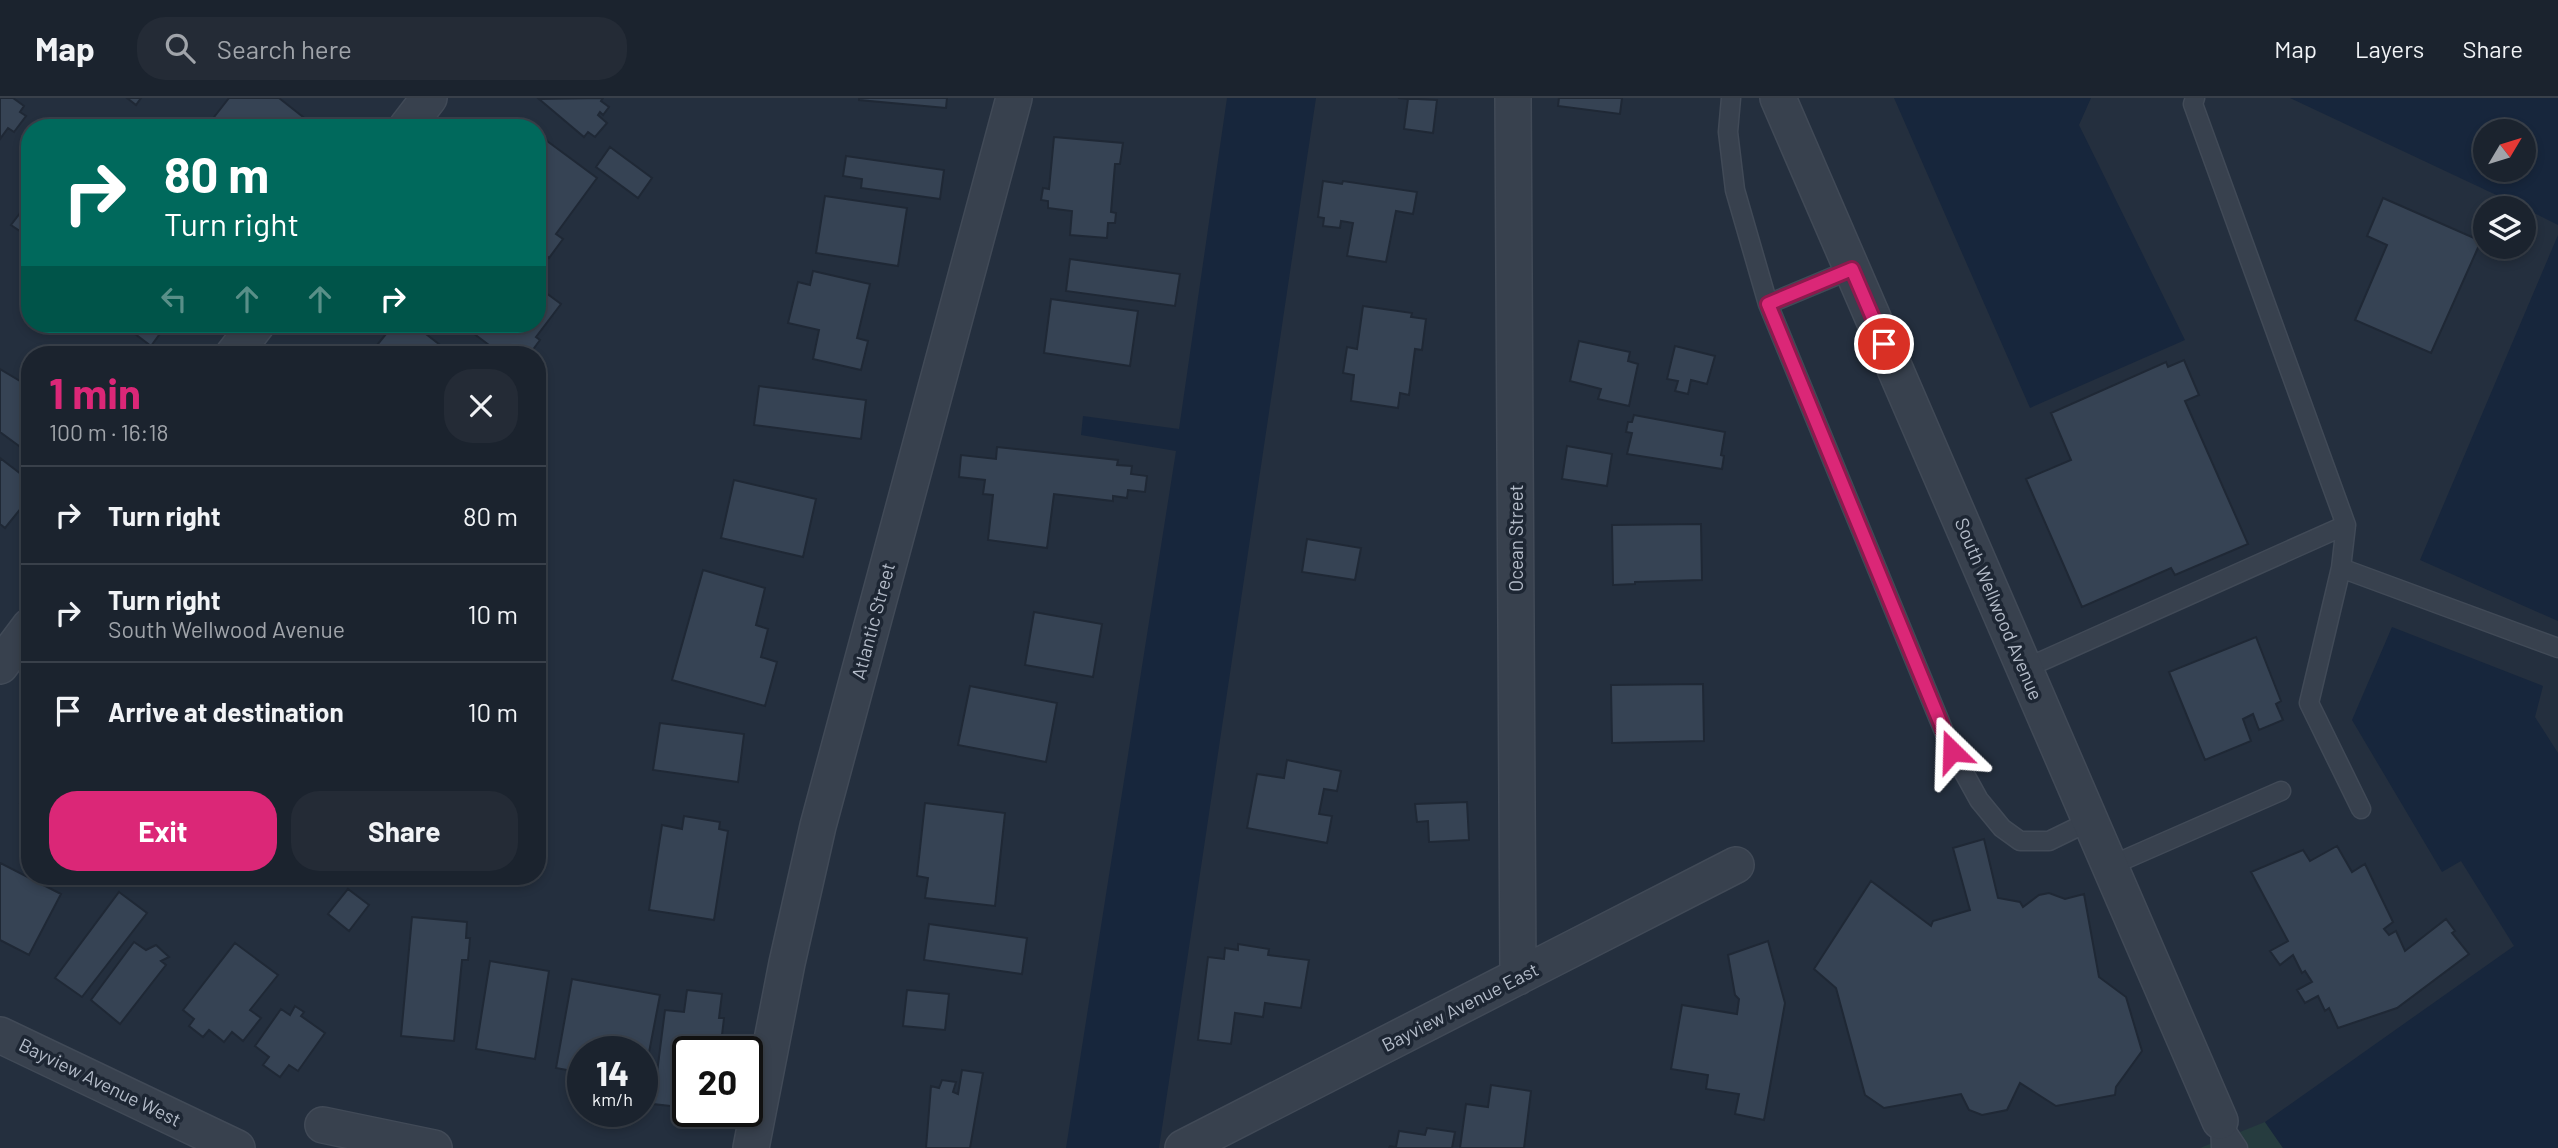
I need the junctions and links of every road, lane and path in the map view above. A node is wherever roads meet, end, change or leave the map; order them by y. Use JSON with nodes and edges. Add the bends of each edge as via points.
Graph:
{"nodes":[{"id":1,"x":429,"y":98,"type":"edge"},
{"id":2,"x":1014,"y":98,"type":"edge"},
{"id":3,"x":1513,"y":98,"type":"edge"},
{"id":4,"x":1731,"y":98,"type":"edge"},
{"id":5,"x":1777,"y":98,"type":"edge"},
{"id":6,"x":2195,"y":98,"type":"edge"},
{"id":7,"x":413,"y":119,"type":"edge"},
{"id":8,"x":1852,"y":269,"type":"junction"},
{"id":9,"x":1768,"y":304,"type":"junction"},
{"id":10,"x":2346,"y":525,"type":"junction"},
{"id":11,"x":2341,"y":568,"type":"junction"},
{"id":12,"x":21,"y":638,"type":"edge"},
{"id":13,"x":2558,"y":648,"type":"edge"},
{"id":14,"x":0,"y":666,"type":"edge"},
{"id":15,"x":2024,"y":669,"type":"junction"},
{"id":16,"x":2281,"y":791,"type":"dead end"},
{"id":17,"x":2361,"y":809,"type":"dead end"},
{"id":18,"x":2090,"y":821,"type":"junction"},
{"id":19,"x":1736,"y":865,"type":"dead end"},
{"id":20,"x":2110,"y":866,"type":"junction"},
{"id":21,"x":1518,"y":977,"type":"junction"},
{"id":22,"x":0,"y":1035,"type":"edge"},
{"id":23,"x":323,"y":1125,"type":"dead end"},
{"id":24,"x":2226,"y":1139,"type":"edge"},
{"id":25,"x":237,"y":1148,"type":"edge"},
{"id":26,"x":434,"y":1148,"type":"edge"},
{"id":27,"x":751,"y":1148,"type":"edge"},
{"id":28,"x":1183,"y":1148,"type":"edge"}],
"edges":[{"from":1,"to":7,"type":"street"},
{"from":2,"to":27,"type":"street","name":"Atlantic Street","via":[[818,826]]},
{"from":3,"to":21,"type":"street","name":"Ocean Street"},
{"from":4,"to":9,"type":"lane","via":[[1728,132],[1735,190]]},
{"from":5,"to":8,"type":"street","name":"South Wellwood Avenue"},
{"from":6,"to":10,"type":"lane","via":[[2193,104]]},
{"from":8,"to":9,"type":"lane"},
{"from":8,"to":15,"type":"street","name":"South Wellwood Avenue"},
{"from":9,"to":18,"type":"lane","via":[[1952,751],[1979,800],[2002,828],[2020,841],[2049,841]]},
{"from":10,"to":11,"type":"lane"},
{"from":10,"to":15,"type":"lane"},
{"from":11,"to":13,"type":"lane"},
{"from":11,"to":17,"type":"lane","via":[[2309,703]]},
{"from":12,"to":14,"type":"street"},
{"from":15,"to":18,"type":"street","name":"South Wellwood Avenue"},
{"from":16,"to":20,"type":"lane"},
{"from":18,"to":20,"type":"street","name":"South Wellwood Avenue"},
{"from":19,"to":21,"type":"street","name":"Bayview Avenue East"},
{"from":20,"to":24,"type":"street","name":"South Wellwood Avenue"},
{"from":21,"to":28,"type":"street","name":"Bayview Avenue East"},
{"from":22,"to":25,"type":"street","name":"Bayview Avenue West"},
{"from":23,"to":26,"type":"street"}]}
